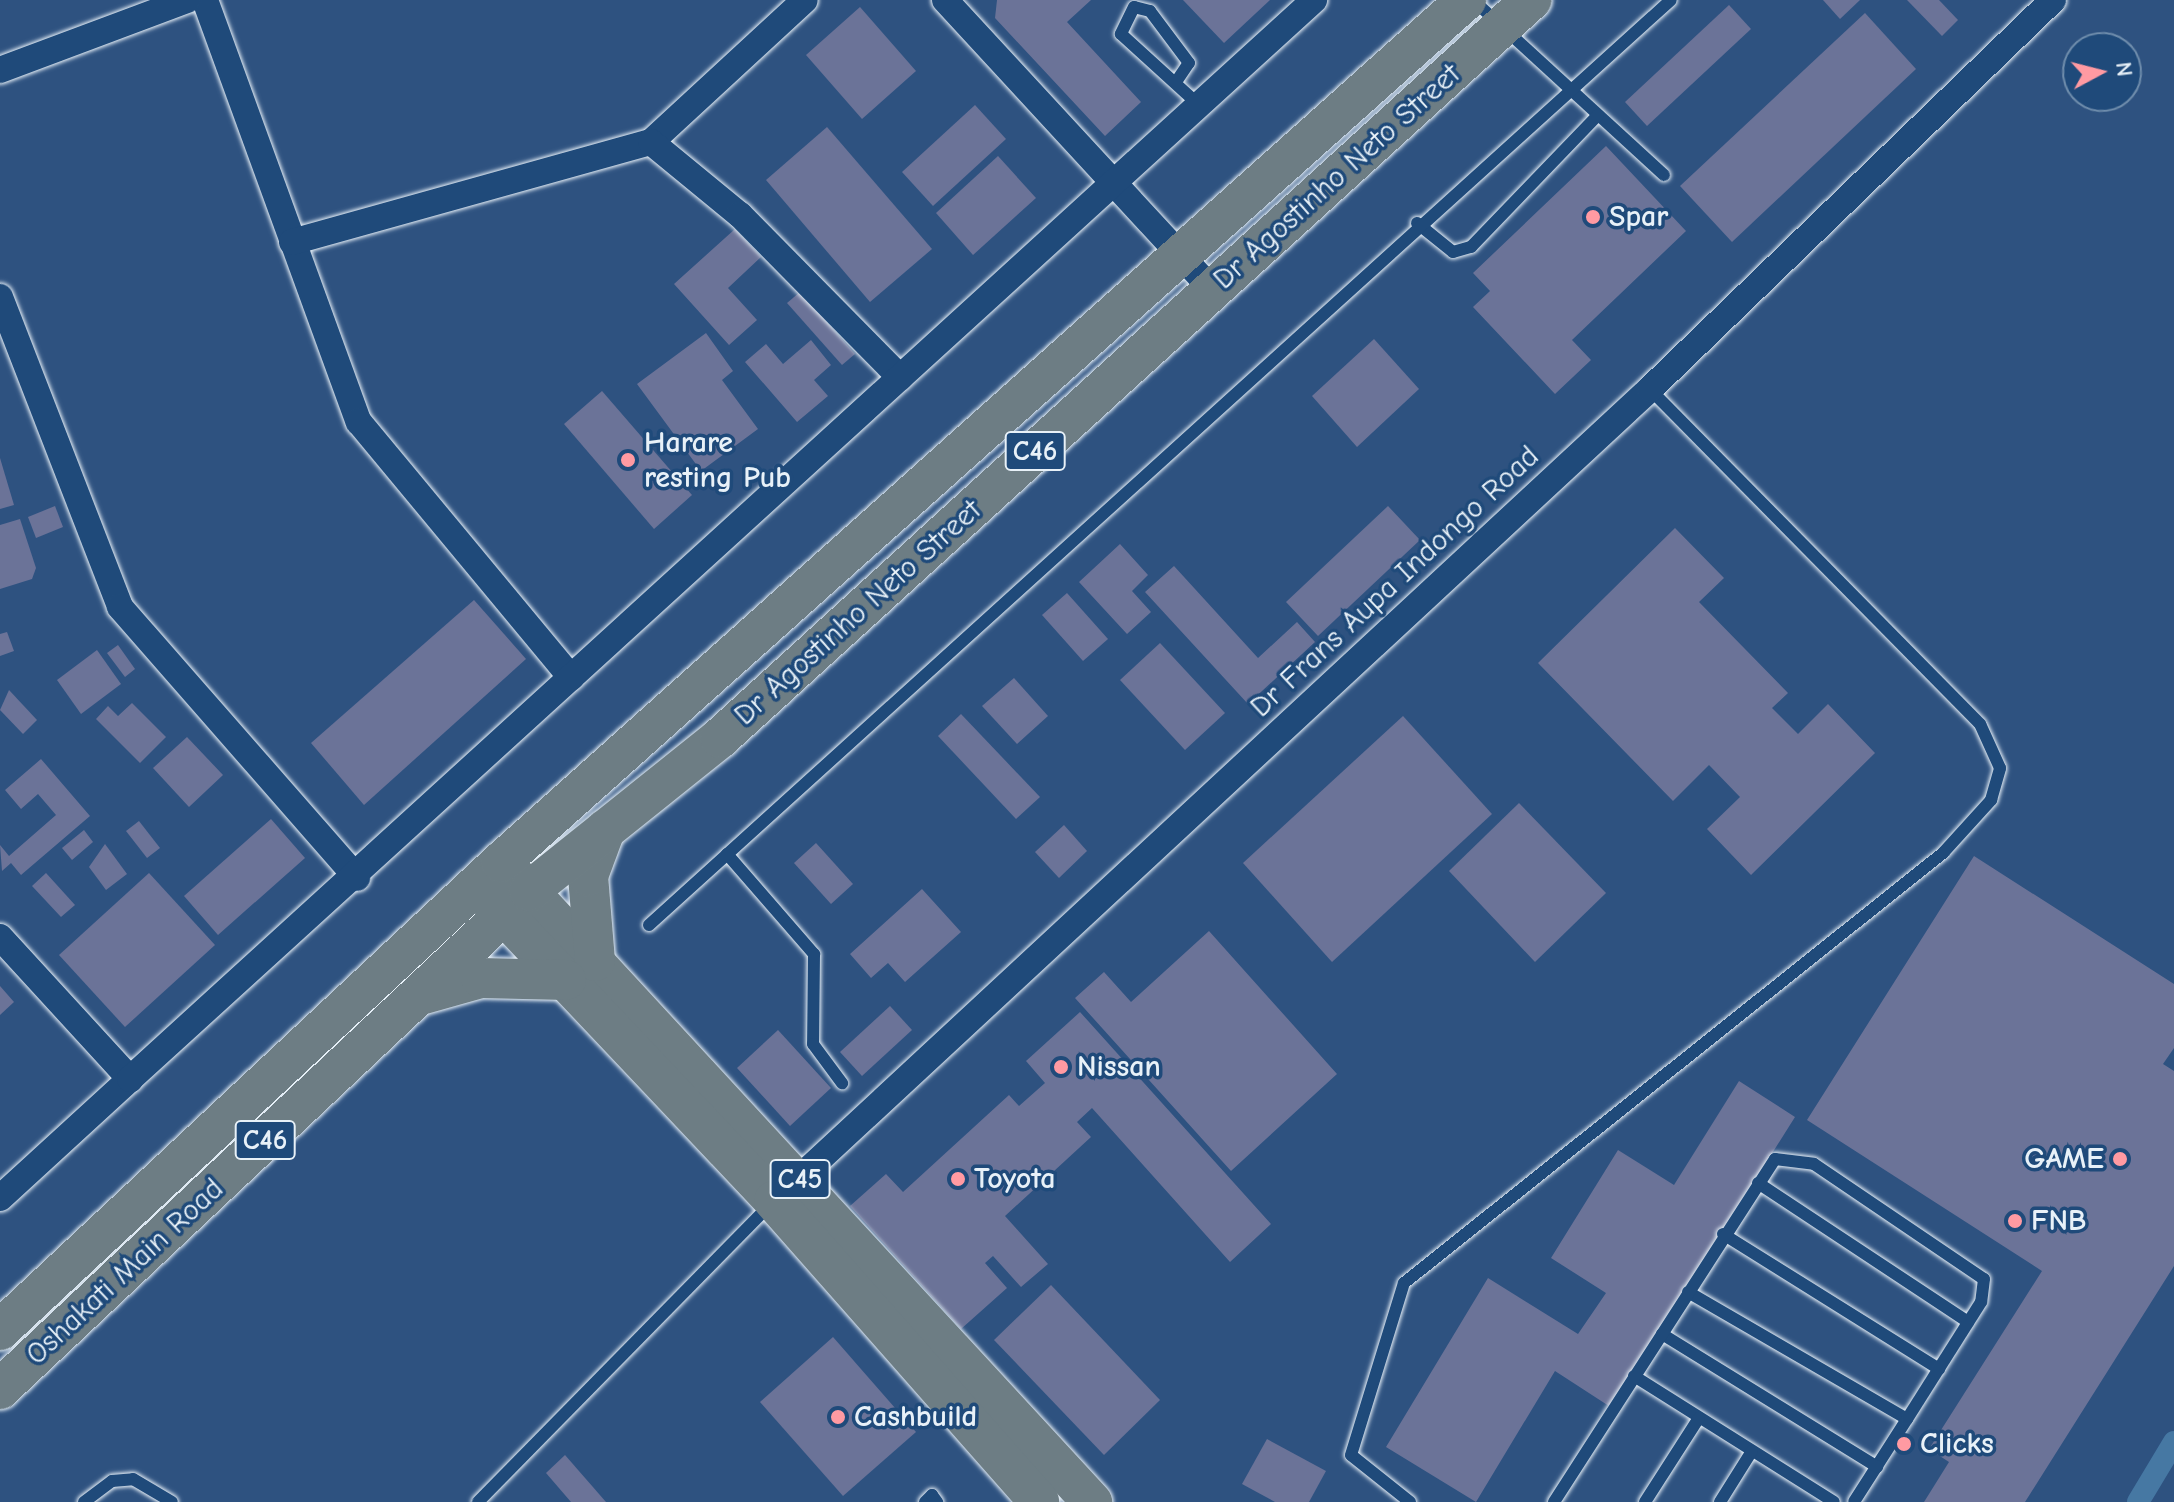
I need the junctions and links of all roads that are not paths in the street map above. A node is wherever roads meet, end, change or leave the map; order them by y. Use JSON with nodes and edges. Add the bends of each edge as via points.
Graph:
{"nodes":[{"id":1,"x":187,"y":0,"type":"edge"},
{"id":2,"x":205,"y":0,"type":"edge"},
{"id":3,"x":805,"y":0,"type":"edge"},
{"id":4,"x":945,"y":0,"type":"edge"},
{"id":5,"x":1314,"y":0,"type":"edge"},
{"id":6,"x":1466,"y":0,"type":"edge"},
{"id":7,"x":1473,"y":0,"type":"edge"},
{"id":8,"x":1671,"y":0,"type":"edge"},
{"id":9,"x":2053,"y":0,"type":"edge"},
{"id":10,"x":1517,"y":13,"type":"edge"},
{"id":11,"x":0,"y":70,"type":"edge"},
{"id":12,"x":1176,"y":82,"type":"junction"},
{"id":13,"x":1572,"y":91,"type":"junction"},
{"id":14,"x":1198,"y":104,"type":"junction"},
{"id":15,"x":1598,"y":115,"type":"junction"},
{"id":16,"x":651,"y":142,"type":"junction"},
{"id":17,"x":1664,"y":175,"type":"dead end"},
{"id":18,"x":1111,"y":183,"type":"junction"},
{"id":19,"x":1417,"y":223,"type":"junction"},
{"id":20,"x":292,"y":242,"type":"junction"},
{"id":21,"x":1183,"y":257,"type":"junction"},
{"id":22,"x":1213,"y":290,"type":"junction"},
{"id":23,"x":0,"y":297,"type":"edge"},
{"id":24,"x":900,"y":377,"type":"junction"},
{"id":25,"x":1650,"y":389,"type":"junction"},
{"id":26,"x":571,"y":677,"type":"junction"},
{"id":27,"x":605,"y":830,"type":"junction"},
{"id":28,"x":727,"y":854,"type":"junction"},
{"id":29,"x":488,"y":874,"type":"junction"},
{"id":30,"x":357,"y":878,"type":"junction"},
{"id":31,"x":517,"y":902,"type":"junction"},
{"id":32,"x":649,"y":925,"type":"dead end"},
{"id":33,"x":0,"y":937,"type":"edge"},
{"id":34,"x":580,"y":970,"type":"junction"},
{"id":35,"x":418,"y":995,"type":"junction"},
{"id":36,"x":130,"y":1079,"type":"junction"},
{"id":37,"x":842,"y":1083,"type":"dead end"},
{"id":38,"x":1758,"y":1183,"type":"junction"},
{"id":39,"x":787,"y":1190,"type":"junction"},
{"id":40,"x":0,"y":1198,"type":"edge"},
{"id":41,"x":1723,"y":1234,"type":"junction"},
{"id":42,"x":1688,"y":1292,"type":"junction"},
{"id":43,"x":1968,"y":1322,"type":"junction"},
{"id":44,"x":0,"y":1330,"type":"edge"},
{"id":45,"x":1662,"y":1334,"type":"junction"},
{"id":46,"x":1939,"y":1369,"type":"junction"},
{"id":47,"x":1634,"y":1376,"type":"junction"},
{"id":48,"x":0,"y":1389,"type":"edge"},
{"id":49,"x":1699,"y":1418,"type":"junction"},
{"id":50,"x":1907,"y":1419,"type":"junction"},
{"id":51,"x":1752,"y":1451,"type":"junction"},
{"id":52,"x":1877,"y":1467,"type":"junction"},
{"id":53,"x":84,"y":1502,"type":"edge"},
{"id":54,"x":172,"y":1502,"type":"edge"},
{"id":55,"x":478,"y":1502,"type":"edge"},
{"id":56,"x":925,"y":1502,"type":"edge"},
{"id":57,"x":937,"y":1502,"type":"edge"},
{"id":58,"x":1039,"y":1502,"type":"edge"},
{"id":59,"x":1092,"y":1502,"type":"edge"},
{"id":60,"x":1410,"y":1502,"type":"edge"},
{"id":61,"x":1554,"y":1502,"type":"edge"},
{"id":62,"x":1645,"y":1502,"type":"edge"},
{"id":63,"x":1720,"y":1502,"type":"edge"},
{"id":64,"x":1834,"y":1502,"type":"edge"},
{"id":65,"x":1854,"y":1502,"type":"edge"}],
"edges":[{"from":1,"to":11,"type":"street"},
{"from":2,"to":20,"type":"street"},
{"from":3,"to":16,"type":"street"},
{"from":4,"to":18,"type":"street"},
{"from":5,"to":14,"type":"street"},
{"from":6,"to":21,"type":"main road","name":"Dr Agostinho Neto Street","number":"C46"},
{"from":7,"to":10,"type":"lane"},
{"from":8,"to":13,"type":"lane"},
{"from":9,"to":25,"type":"street","name":"Dr Frans Aupa Indongo Road"},
{"from":10,"to":13,"type":"lane"},
{"from":10,"to":22,"type":"main road","name":"Dr Agostinho Neto Street","number":"C46"},
{"from":12,"to":12,"type":"lane","via":[[1121,34],[1134,7],[1150,11],[1189,63]]},
{"from":12,"to":14,"type":"lane"},
{"from":13,"to":15,"type":"lane"},
{"from":13,"to":19,"type":"lane"},
{"from":14,"to":18,"type":"street"},
{"from":15,"to":17,"type":"lane"},
{"from":15,"to":19,"type":"lane","via":[[1471,247],[1453,252]]},
{"from":16,"to":20,"type":"street"},
{"from":16,"to":24,"type":"street","via":[[740,215]]},
{"from":18,"to":21,"type":"street"},
{"from":18,"to":24,"type":"street"},
{"from":19,"to":28,"type":"lane"},
{"from":20,"to":26,"type":"street","via":[[371,444]]},
{"from":21,"to":22,"type":"street"},
{"from":21,"to":29,"type":"main road","name":"Dr Agostinho Neto Street","number":"C46"},
{"from":22,"to":27,"type":"main road","name":"Dr Agostinho Neto Street","number":"C46","via":[[720,738]]},
{"from":23,"to":30,"type":"street","via":[[120,607]]},
{"from":24,"to":26,"type":"street"},
{"from":25,"to":39,"type":"street","name":"Dr Frans Aupa Indongo Road"},
{"from":25,"to":60,"type":"lane","via":[[1980,724],[2000,768],[1991,800],[1943,853],[1404,1283],[1351,1455]]},
{"from":26,"to":30,"type":"street"},
{"from":27,"to":31,"type":"main road","name":"Dr Agostinho Neto Street","number":"C46"},
{"from":27,"to":34,"type":"main road","via":[[588,876]]},
{"from":28,"to":32,"type":"lane"},
{"from":28,"to":37,"type":"lane","via":[[814,954],[813,1044]]},
{"from":29,"to":31,"type":"main road","number":"C45"},
{"from":29,"to":44,"type":"main road","name":"Oshakati Main Road","number":"C46"},
{"from":30,"to":36,"type":"street"},
{"from":31,"to":34,"type":"main road","number":"C45"},
{"from":31,"to":35,"type":"main road","name":"Oshakati Main Road","number":"C46"},
{"from":33,"to":36,"type":"street"},
{"from":34,"to":35,"type":"main road","via":[[481,978]]},
{"from":34,"to":39,"type":"main road","number":"C45"},
{"from":35,"to":48,"type":"main road","name":"Oshakati Main Road","number":"C46"},
{"from":36,"to":40,"type":"street"},
{"from":38,"to":41,"type":"lane"},
{"from":38,"to":43,"type":"lane"},
{"from":38,"to":43,"type":"lane","via":[[1775,1159],[1814,1164],[1977,1268],[1981,1302]]},
{"from":39,"to":55,"type":"lane"},
{"from":39,"to":58,"type":"main road","number":"C45"},
{"from":39,"to":59,"type":"main road","number":"C45"},
{"from":41,"to":42,"type":"lane"},
{"from":41,"to":46,"type":"lane"},
{"from":42,"to":45,"type":"lane"},
{"from":42,"to":50,"type":"lane"},
{"from":43,"to":46,"type":"lane"},
{"from":45,"to":47,"type":"lane"},
{"from":45,"to":52,"type":"lane"},
{"from":46,"to":50,"type":"lane"},
{"from":47,"to":49,"type":"lane"},
{"from":47,"to":61,"type":"lane"},
{"from":49,"to":51,"type":"lane"},
{"from":49,"to":62,"type":"lane"},
{"from":50,"to":52,"type":"lane"},
{"from":51,"to":63,"type":"lane"},
{"from":51,"to":64,"type":"lane"},
{"from":52,"to":65,"type":"lane"},
{"from":53,"to":54,"type":"lane","via":[[112,1481],[133,1479]]},
{"from":56,"to":57,"type":"lane","via":[[932,1495]]}]}
